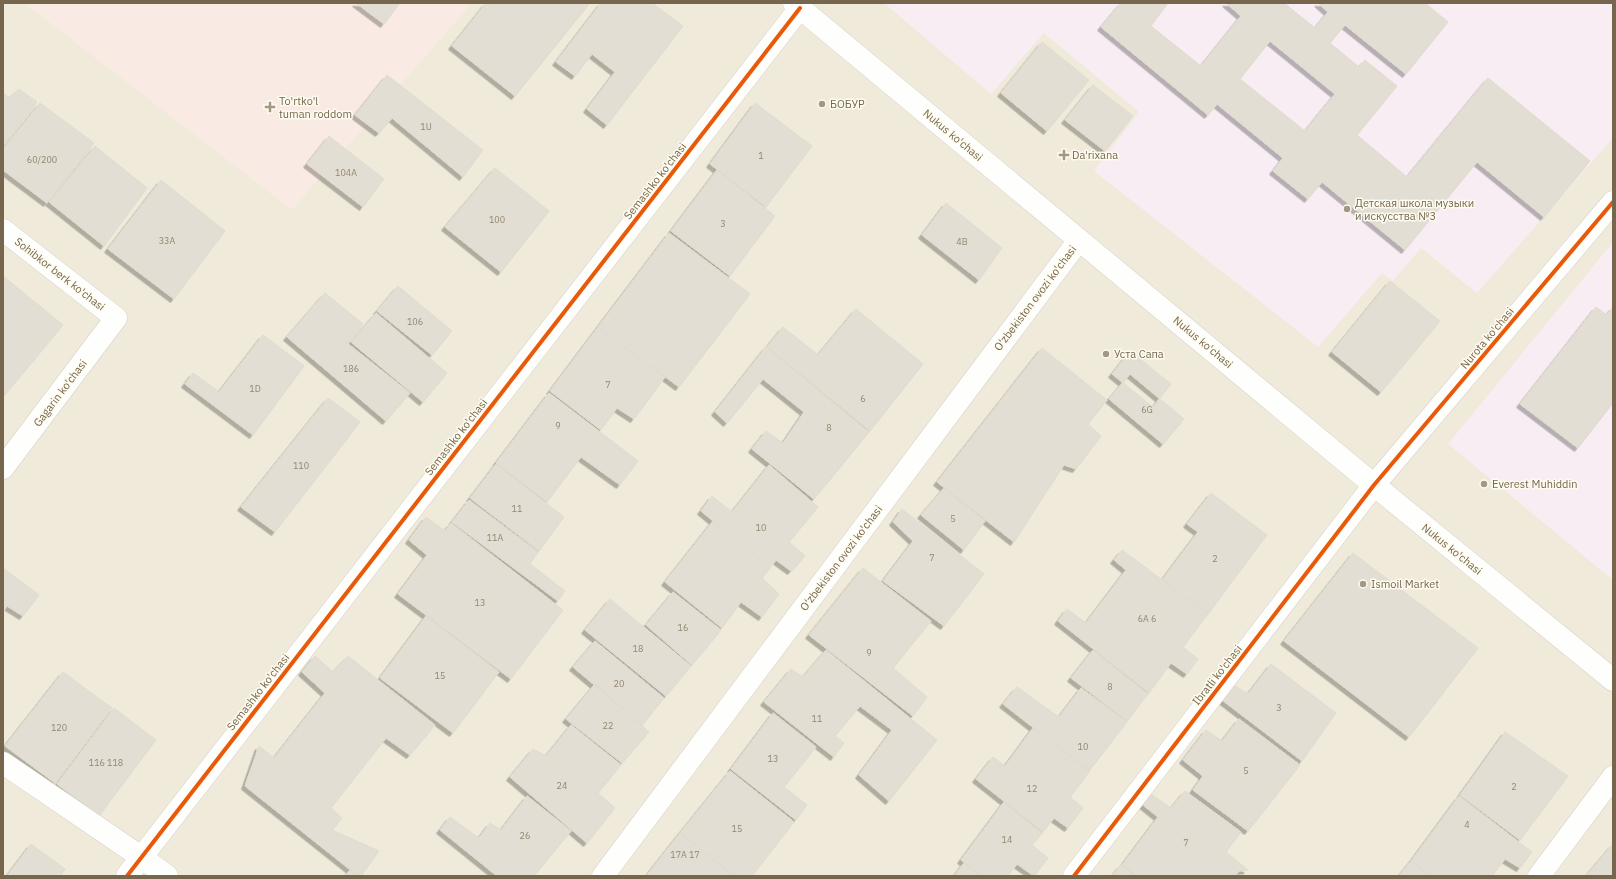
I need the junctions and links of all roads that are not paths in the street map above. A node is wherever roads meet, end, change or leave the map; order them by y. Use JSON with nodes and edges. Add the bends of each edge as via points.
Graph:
{"nodes":[{"id":1,"x":797,"y":6,"type":"edge"},
{"id":2,"x":1613,"y":202,"type":"edge"},
{"id":3,"x":3,"y":230,"type":"edge"},
{"id":4,"x":1079,"y":240,"type":"junction"},
{"id":5,"x":116,"y":318,"type":"joint"},
{"id":6,"x":3,"y":468,"type":"edge"},
{"id":7,"x":1374,"y":485,"type":"junction"},
{"id":8,"x":1613,"y":680,"type":"edge"},
{"id":9,"x":3,"y":763,"type":"edge"},
{"id":10,"x":1613,"y":777,"type":"edge"},
{"id":11,"x":141,"y":857,"type":"junction"},
{"id":12,"x":127,"y":876,"type":"edge"},
{"id":13,"x":167,"y":876,"type":"edge"},
{"id":14,"x":603,"y":876,"type":"edge"},
{"id":15,"x":1074,"y":876,"type":"edge"},
{"id":16,"x":1540,"y":876,"type":"edge"}],
"edges":[{"from":1,"to":4,"type":"street","name":"Nukus ko'chasi"},
{"from":1,"to":11,"type":"street","name":"Semashko ko'chasi"},
{"from":2,"to":7,"type":"street","name":"Nurota ko'chasi"},
{"from":3,"to":5,"type":"street","name":"Sohibkor berk ko'chasi"},
{"from":4,"to":7,"type":"street","name":"Nukus ko'chasi"},
{"from":4,"to":14,"type":"street","name":"O'zbekiston ovozi ko'chasi"},
{"from":5,"to":6,"type":"street","name":"Gagarin ko'chasi"},
{"from":7,"to":8,"type":"street","name":"Nukus ko'chasi"},
{"from":7,"to":15,"type":"street","name":"Ibratli ko'chasi"},
{"from":9,"to":11,"type":"street"},
{"from":10,"to":16,"type":"street"},
{"from":11,"to":12,"type":"street","name":"Semashko ko'chasi"},
{"from":11,"to":13,"type":"street"}]}
